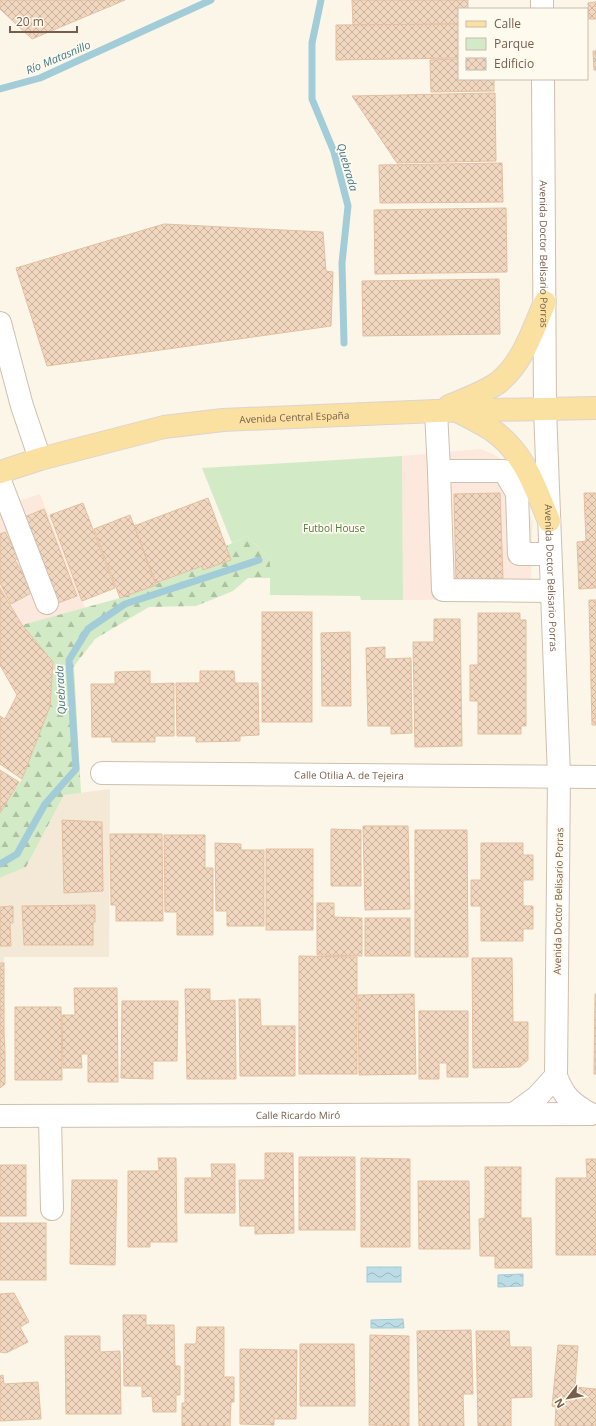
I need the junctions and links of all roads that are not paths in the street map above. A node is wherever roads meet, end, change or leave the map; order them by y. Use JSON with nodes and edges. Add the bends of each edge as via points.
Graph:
{"nodes":[{"id":1,"x":543,"y":80,"type":"edge"},
{"id":2,"x":545,"y":302,"type":"junction"},
{"id":3,"x":0,"y":323,"type":"edge"},
{"id":4,"x":596,"y":408,"type":"edge"},
{"id":5,"x":545,"y":409,"type":"junction"},
{"id":6,"x":446,"y":410,"type":"junction"},
{"id":7,"x":40,"y":459,"type":"junction"},
{"id":8,"x":439,"y":471,"type":"junction"},
{"id":9,"x":0,"y":472,"type":"edge"},
{"id":10,"x":0,"y":481,"type":"edge"},
{"id":11,"x":548,"y":521,"type":"junction"},
{"id":12,"x":550,"y":554,"type":"junction"},
{"id":13,"x":552,"y":591,"type":"junction"},
{"id":14,"x":47,"y":603,"type":"dead end"},
{"id":15,"x":102,"y":774,"type":"dead end"},
{"id":16,"x":559,"y":776,"type":"junction"},
{"id":17,"x":596,"y":777,"type":"edge"},
{"id":18,"x":556,"y":1076,"type":"junction"},
{"id":19,"x":515,"y":1113,"type":"junction"},
{"id":20,"x":593,"y":1114,"type":"edge"},
{"id":21,"x":50,"y":1117,"type":"junction"},
{"id":22,"x":4,"y":1118,"type":"edge"},
{"id":23,"x":52,"y":1209,"type":"dead end"}],
"edges":[{"from":1,"to":2,"type":"street","name":"Avenida Doctor Belisario Porras"},
{"from":2,"to":5,"type":"street","name":"Avenida Doctor Belisario Porras"},
{"from":2,"to":6,"type":"main road","via":[[523,352],[508,374]]},
{"from":3,"to":7,"type":"street","via":[[22,406]]},
{"from":4,"to":5,"type":"main road","name":"Avenida Central España"},
{"from":5,"to":6,"type":"main road","name":"Avenida Central España"},
{"from":5,"to":11,"type":"street","name":"Avenida Doctor Belisario Porras"},
{"from":6,"to":7,"type":"main road","name":"Avenida Central España","via":[[223,420],[172,426]]},
{"from":6,"to":8,"type":"street"},
{"from":6,"to":11,"type":"main road","via":[[493,431],[505,441],[527,469]]},
{"from":7,"to":9,"type":"main road","name":"Avenida Central España"},
{"from":8,"to":12,"type":"street","via":[[504,470],[517,494],[518,554]]},
{"from":8,"to":13,"type":"street","via":[[444,590]]},
{"from":10,"to":14,"type":"street"},
{"from":11,"to":12,"type":"street","name":"Avenida Doctor Belisario Porras"},
{"from":12,"to":13,"type":"street","name":"Avenida Doctor Belisario Porras"},
{"from":13,"to":16,"type":"street","name":"Avenida Doctor Belisario Porras"},
{"from":15,"to":16,"type":"street","name":"Calle Otilia A. de Tejeira"},
{"from":16,"to":17,"type":"street","name":"Calle Otilia A. de Tejeira"},
{"from":16,"to":18,"type":"street","name":"Avenida Doctor Belisario Porras"},
{"from":18,"to":19,"type":"street","via":[[537,1097]]},
{"from":18,"to":20,"type":"street","name":"Avenida Doctor Belisario Porras","via":[[562,1092],[574,1105]]},
{"from":19,"to":20,"type":"street","name":"Calle Ricardo Miró"},
{"from":19,"to":21,"type":"street","name":"Calle Ricardo Miró"},
{"from":21,"to":22,"type":"street","name":"Calle Ricardo Miró"},
{"from":21,"to":23,"type":"street"}]}
